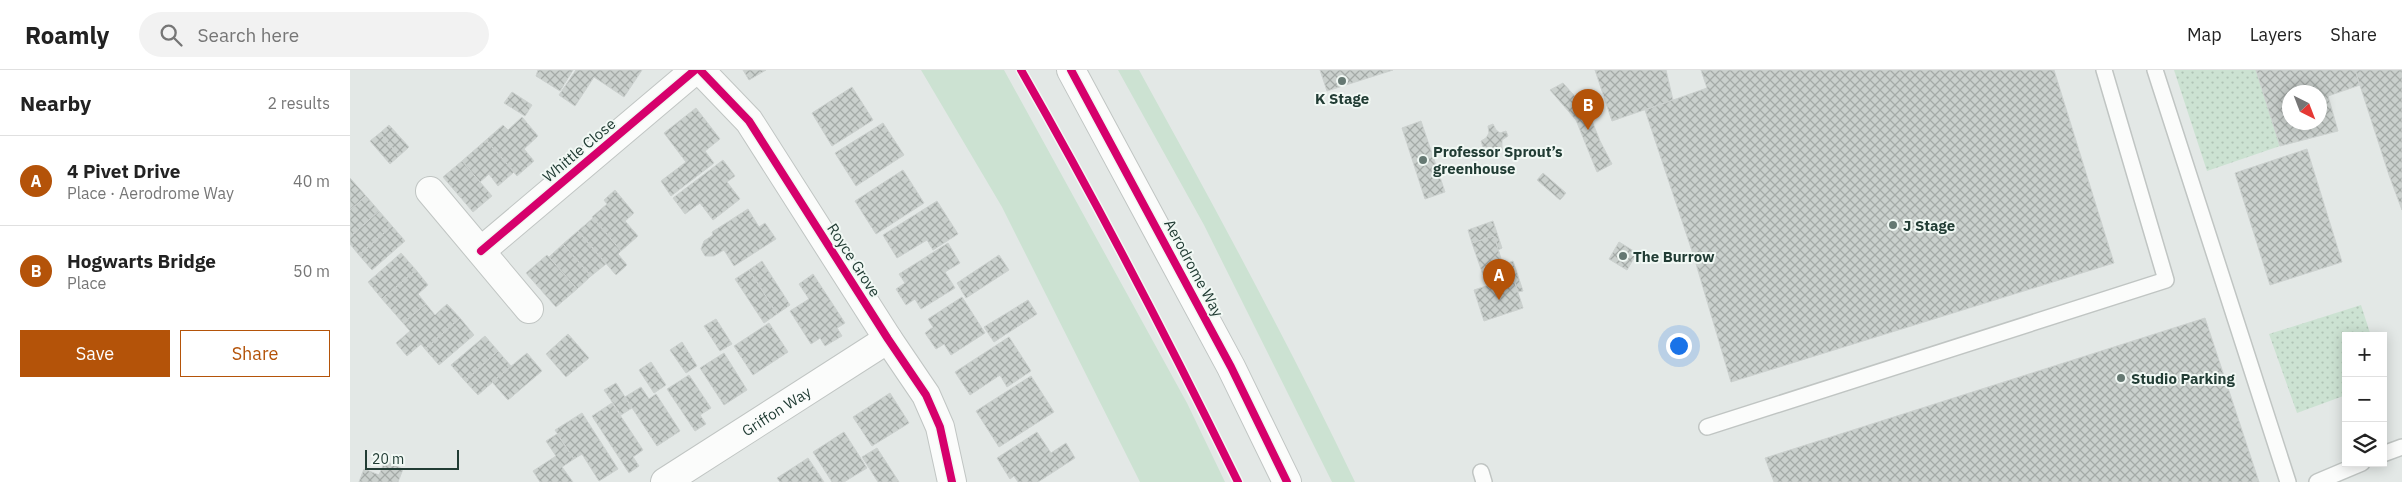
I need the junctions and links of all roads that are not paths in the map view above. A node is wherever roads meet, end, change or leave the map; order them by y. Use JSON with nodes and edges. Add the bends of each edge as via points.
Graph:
{"nodes":[{"id":1,"x":695,"y":70,"type":"edge"},
{"id":2,"x":700,"y":70,"type":"edge"},
{"id":3,"x":1071,"y":70,"type":"edge"},
{"id":4,"x":2104,"y":70,"type":"edge"},
{"id":5,"x":2155,"y":70,"type":"edge"},
{"id":6,"x":430,"y":191,"type":"dead end"},
{"id":7,"x":481,"y":251,"type":"junction"},
{"id":8,"x":529,"y":309,"type":"dead end"},
{"id":9,"x":888,"y":339,"type":"junction"},
{"id":10,"x":1707,"y":426,"type":"dead end"},
{"id":11,"x":2402,"y":448,"type":"edge"},
{"id":12,"x":2387,"y":453,"type":"edge"},
{"id":13,"x":2353,"y":467,"type":"edge"},
{"id":14,"x":665,"y":482,"type":"edge"},
{"id":15,"x":952,"y":482,"type":"edge"},
{"id":16,"x":1287,"y":482,"type":"edge"},
{"id":17,"x":2288,"y":482,"type":"edge"},
{"id":18,"x":2317,"y":482,"type":"edge"}],
"edges":[{"from":1,"to":7,"type":"street","name":"Whittle Close"},
{"from":2,"to":9,"type":"street","name":"Royce Grove","via":[[749,121]]},
{"from":3,"to":16,"type":"street","name":"Aerodrome Way","via":[[1231,367]]},
{"from":4,"to":10,"type":"lane","via":[[2166,280]]},
{"from":5,"to":17,"type":"lane"},
{"from":6,"to":7,"type":"street"},
{"from":7,"to":8,"type":"street"},
{"from":9,"to":14,"type":"street","name":"Griffon Way"},
{"from":9,"to":15,"type":"street","name":"Royce Grove","via":[[926,395],[940,427]]},
{"from":11,"to":12,"type":"lane"},
{"from":13,"to":18,"type":"lane"}]}
